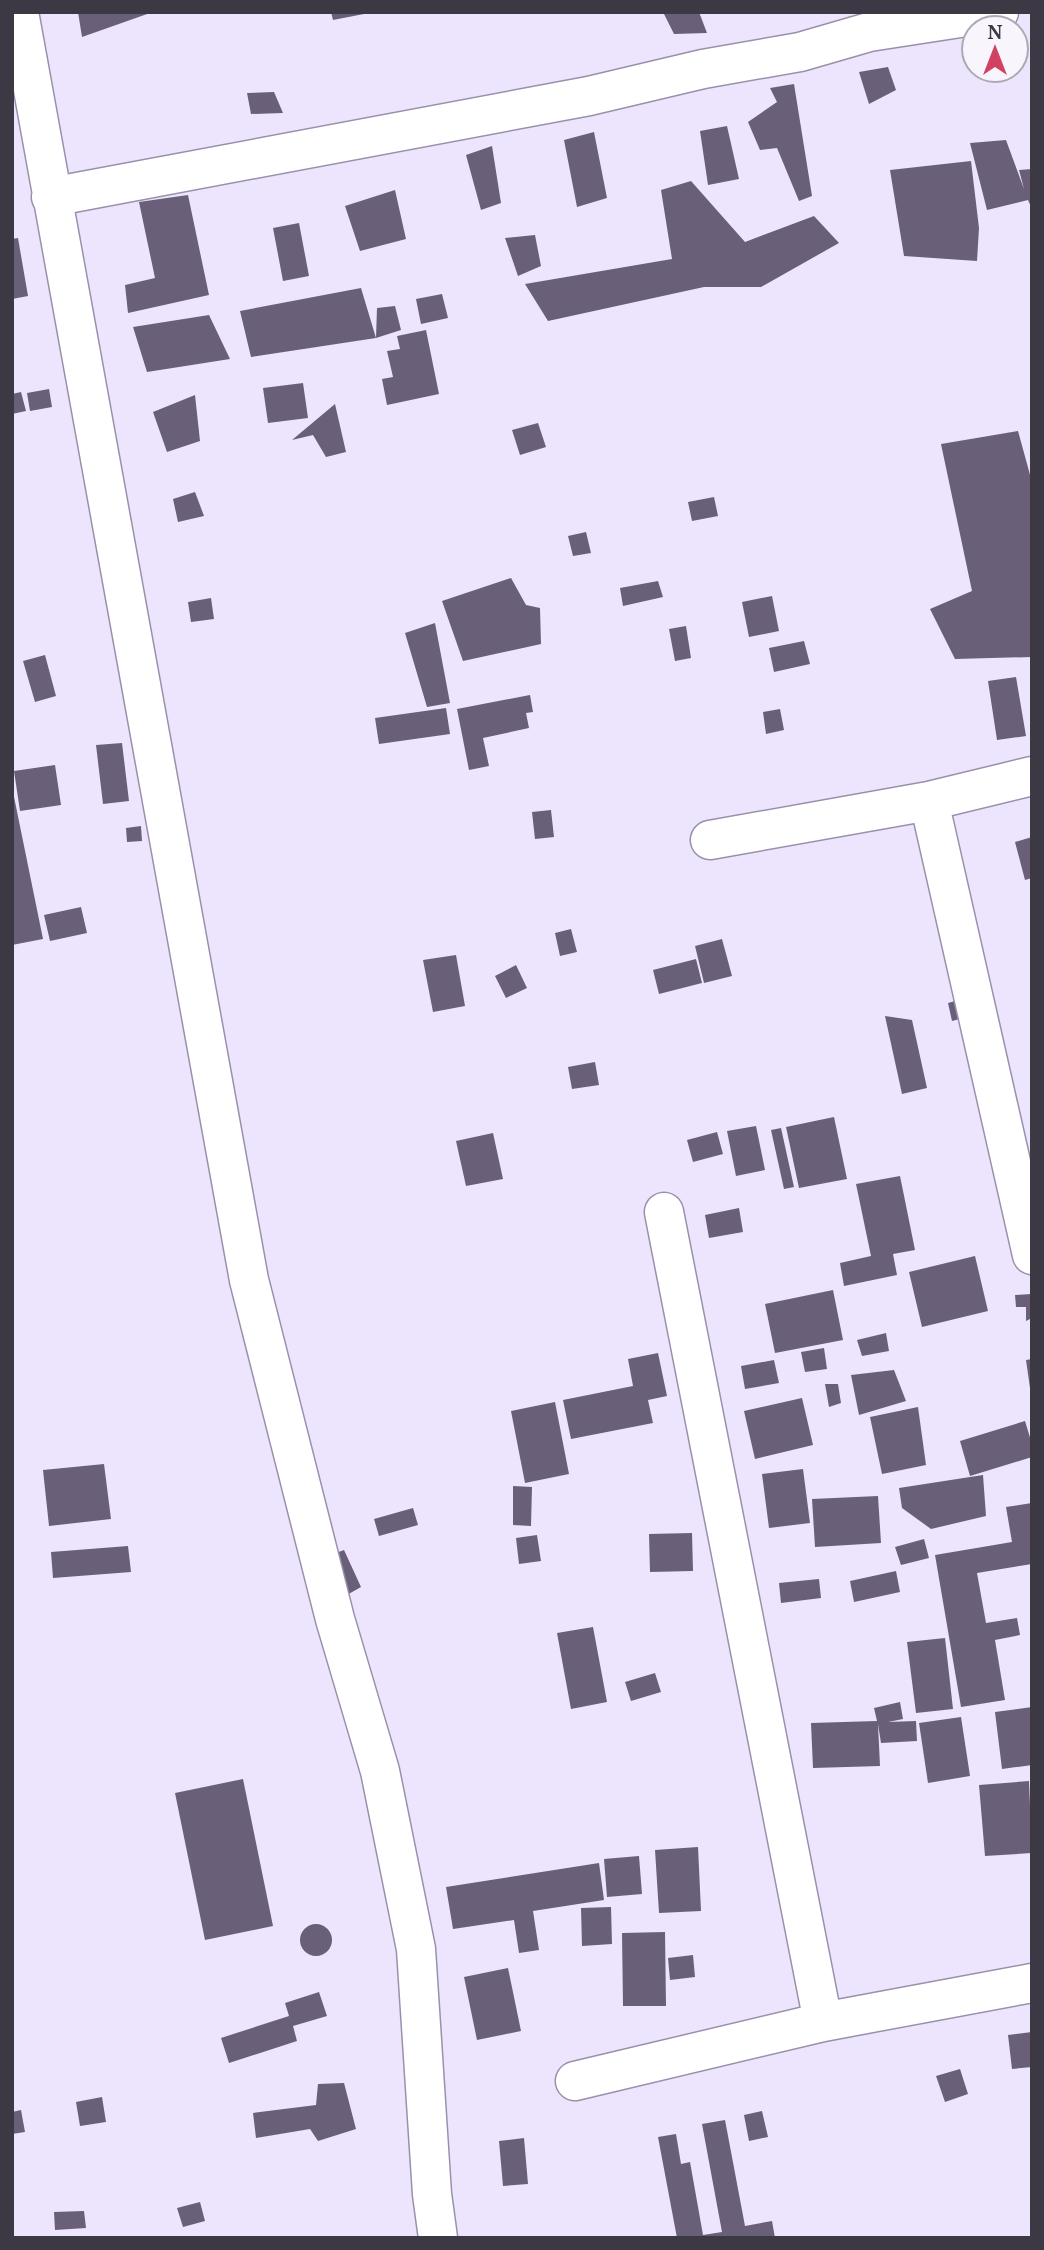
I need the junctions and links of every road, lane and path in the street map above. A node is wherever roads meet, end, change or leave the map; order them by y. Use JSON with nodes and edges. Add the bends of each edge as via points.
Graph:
{"nodes":[{"id":1,"x":19,"y":12,"type":"edge"},
{"id":2,"x":999,"y":12,"type":"edge"},
{"id":3,"x":51,"y":197,"type":"junction"},
{"id":4,"x":1032,"y":776,"type":"edge"},
{"id":5,"x":929,"y":801,"type":"junction"},
{"id":6,"x":710,"y":840,"type":"dead end"},
{"id":7,"x":664,"y":1212,"type":"dead end"},
{"id":8,"x":1032,"y":1255,"type":"edge"},
{"id":9,"x":1032,"y":1983,"type":"edge"},
{"id":10,"x":823,"y":2022,"type":"junction"},
{"id":11,"x":575,"y":2081,"type":"dead end"},
{"id":12,"x":438,"y":2238,"type":"edge"}],
"edges":[{"from":1,"to":3,"type":"street"},
{"from":2,"to":3,"type":"street","via":[[869,32],[800,52],[589,96]]},
{"from":3,"to":12,"type":"street","via":[[249,1280],[335,1619],[380,1771],[416,1949]]},
{"from":4,"to":5,"type":"street"},
{"from":5,"to":6,"type":"street"},
{"from":5,"to":8,"type":"street"},
{"from":7,"to":10,"type":"street"},
{"from":9,"to":10,"type":"street"},
{"from":10,"to":11,"type":"street"}]}
